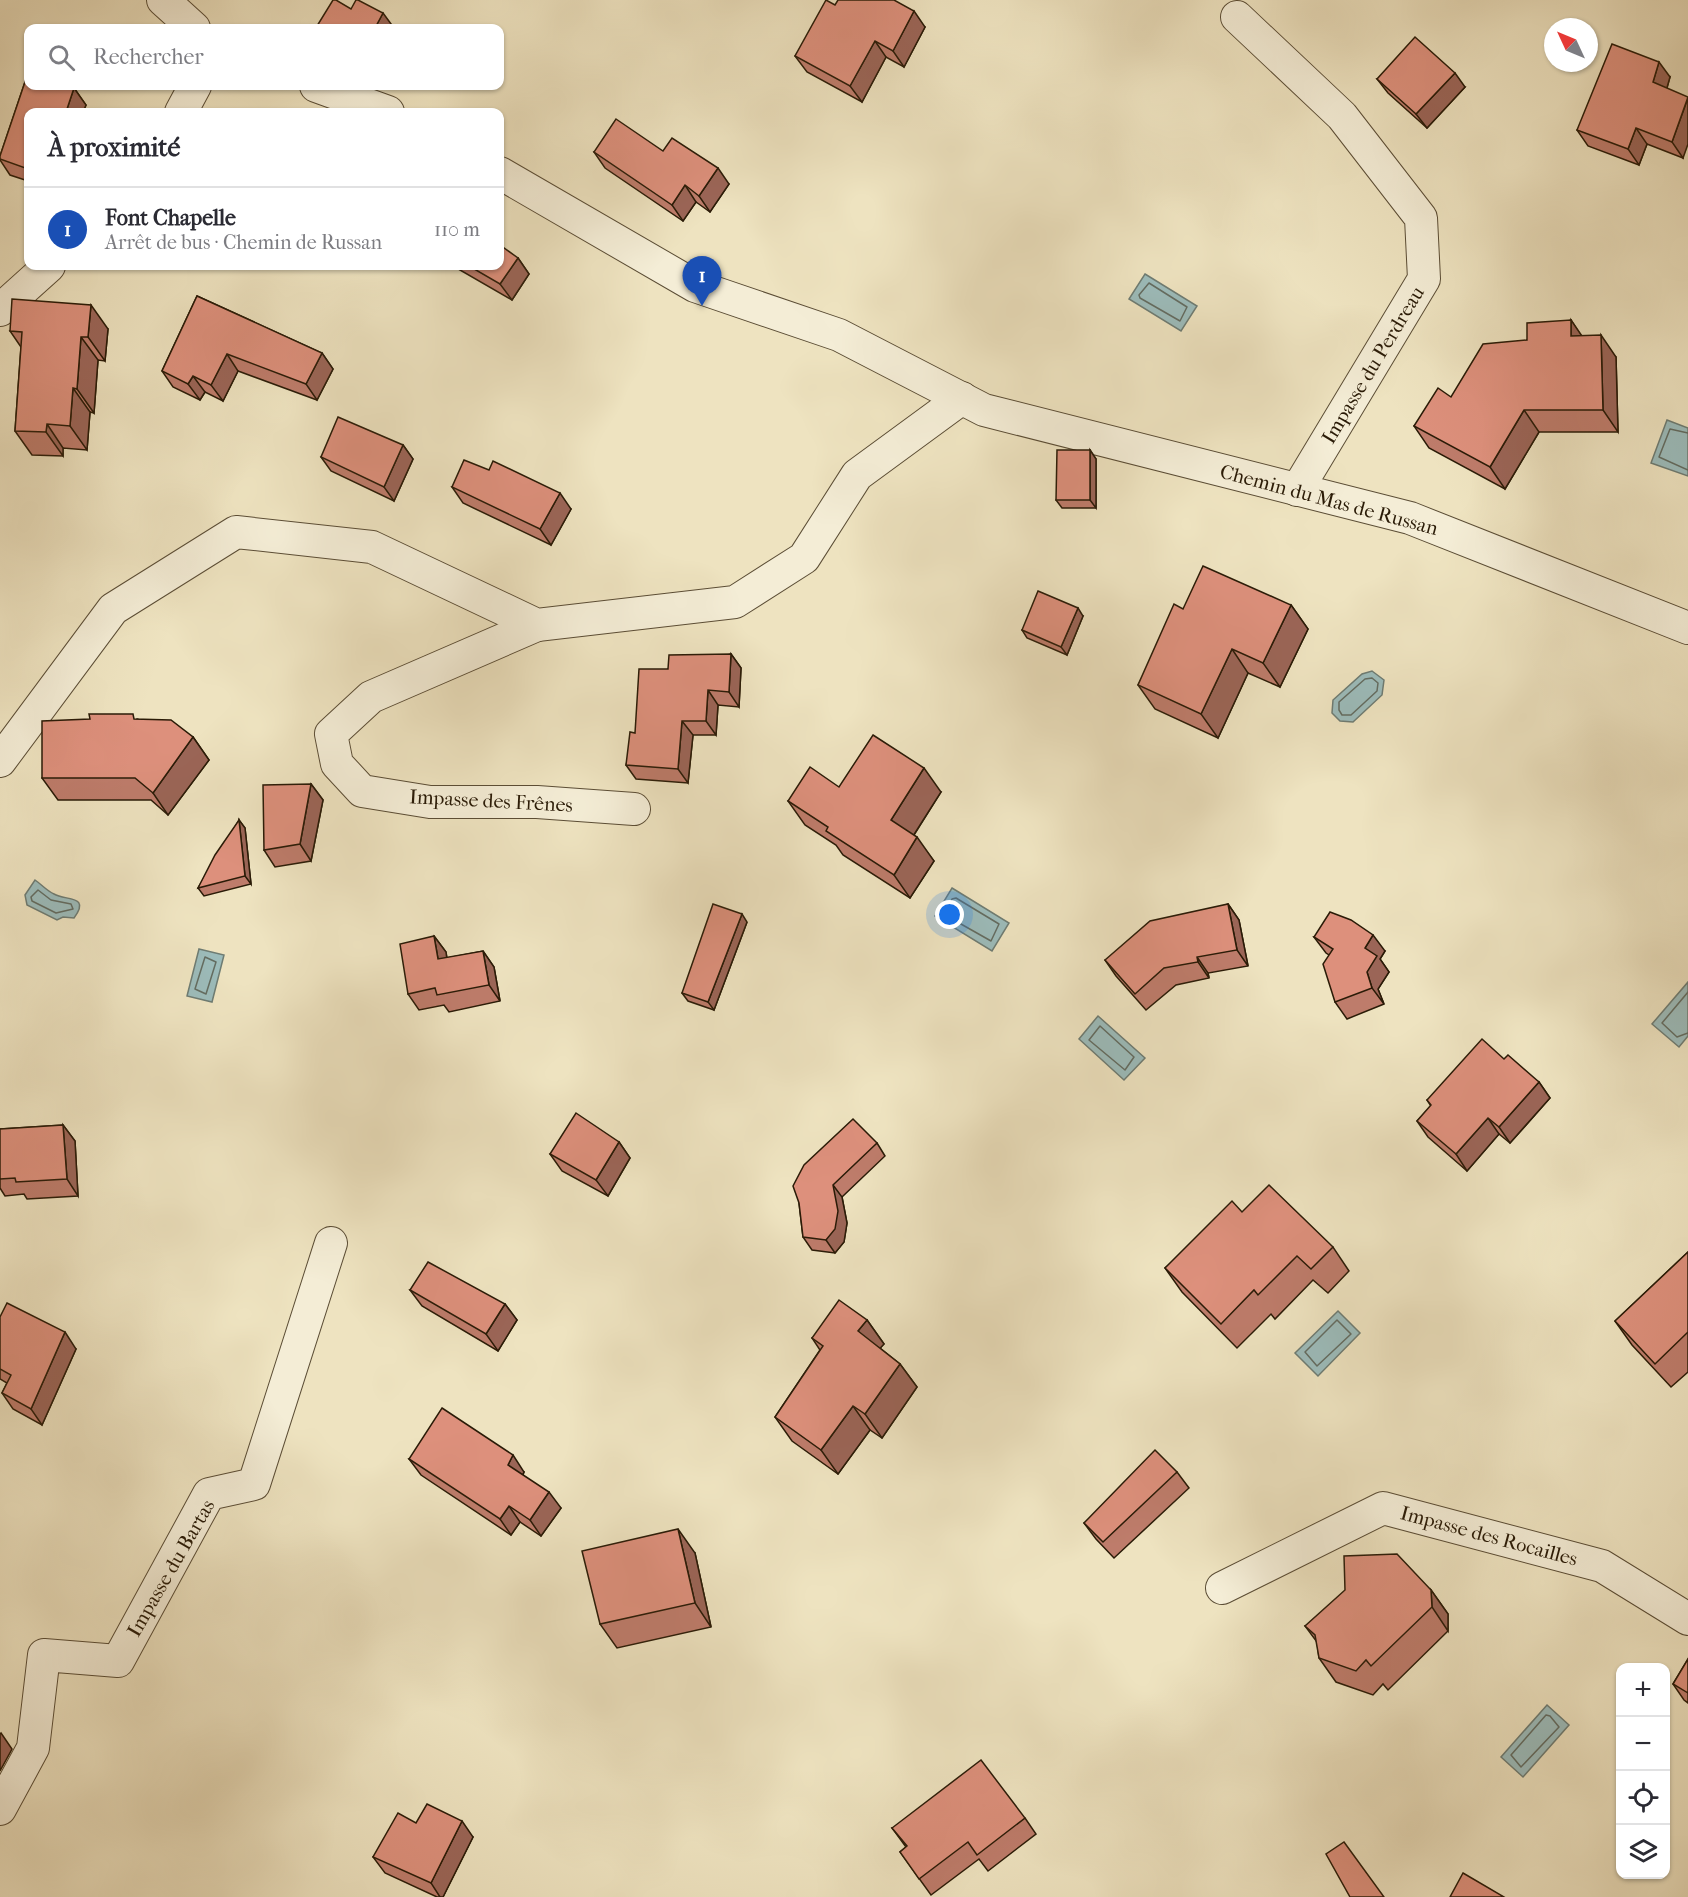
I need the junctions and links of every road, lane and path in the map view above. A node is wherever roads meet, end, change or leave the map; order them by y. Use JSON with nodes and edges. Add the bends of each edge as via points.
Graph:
{"nodes":[{"id":1,"x":163,"y":0,"type":"edge"},
{"id":2,"x":1237,"y":16,"type":"dead end"},
{"id":3,"x":190,"y":24,"type":"edge"},
{"id":4,"x":193,"y":90,"type":"edge"},
{"id":5,"x":327,"y":90,"type":"edge"},
{"id":6,"x":183,"y":108,"type":"edge"},
{"id":7,"x":377,"y":108,"type":"edge"},
{"id":8,"x":504,"y":175,"type":"edge"},
{"id":9,"x":45,"y":270,"type":"edge"},
{"id":10,"x":0,"y":310,"type":"edge"},
{"id":11,"x":962,"y":398,"type":"junction"},
{"id":12,"x":1298,"y":490,"type":"junction"},
{"id":13,"x":537,"y":625,"type":"junction"},
{"id":14,"x":1688,"y":628,"type":"edge"},
{"id":15,"x":0,"y":761,"type":"edge"},
{"id":16,"x":634,"y":809,"type":"dead end"},
{"id":17,"x":331,"y":1243,"type":"dead end"},
{"id":18,"x":1222,"y":1588,"type":"dead end"},
{"id":19,"x":1688,"y":1619,"type":"edge"},
{"id":20,"x":0,"y":1809,"type":"edge"}],
"edges":[{"from":1,"to":3,"type":"street"},
{"from":2,"to":12,"type":"street","name":"Impasse du Perdreau","via":[[1342,116],[1421,218],[1424,279]]},
{"from":4,"to":6,"type":"street"},
{"from":5,"to":7,"type":"street"},
{"from":8,"to":11,"type":"street","name":"Chemin du Mas de Russan","via":[[694,286],[839,335]]},
{"from":9,"to":10,"type":"street"},
{"from":11,"to":12,"type":"street","name":"Chemin du Mas de Russan","via":[[984,410]]},
{"from":11,"to":13,"type":"street","via":[[857,475],[804,558],[735,602]]},
{"from":12,"to":14,"type":"street","name":"Chemin du Mas de Russan","via":[[1410,518]]},
{"from":13,"to":15,"type":"street","via":[[372,547],[236,532],[113,609]]},
{"from":13,"to":16,"type":"street","name":"Impasse des Frênes","via":[[371,697],[331,735],[337,764],[362,791],[430,802],[537,802]]},
{"from":17,"to":20,"type":"street","name":"Impasse du Bartas","via":[[254,1484],[209,1494],[118,1661],[44,1655],[33,1748]]},
{"from":18,"to":19,"type":"street","name":"Impasse des Rocailles","via":[[1383,1508],[1602,1566]]}]}
